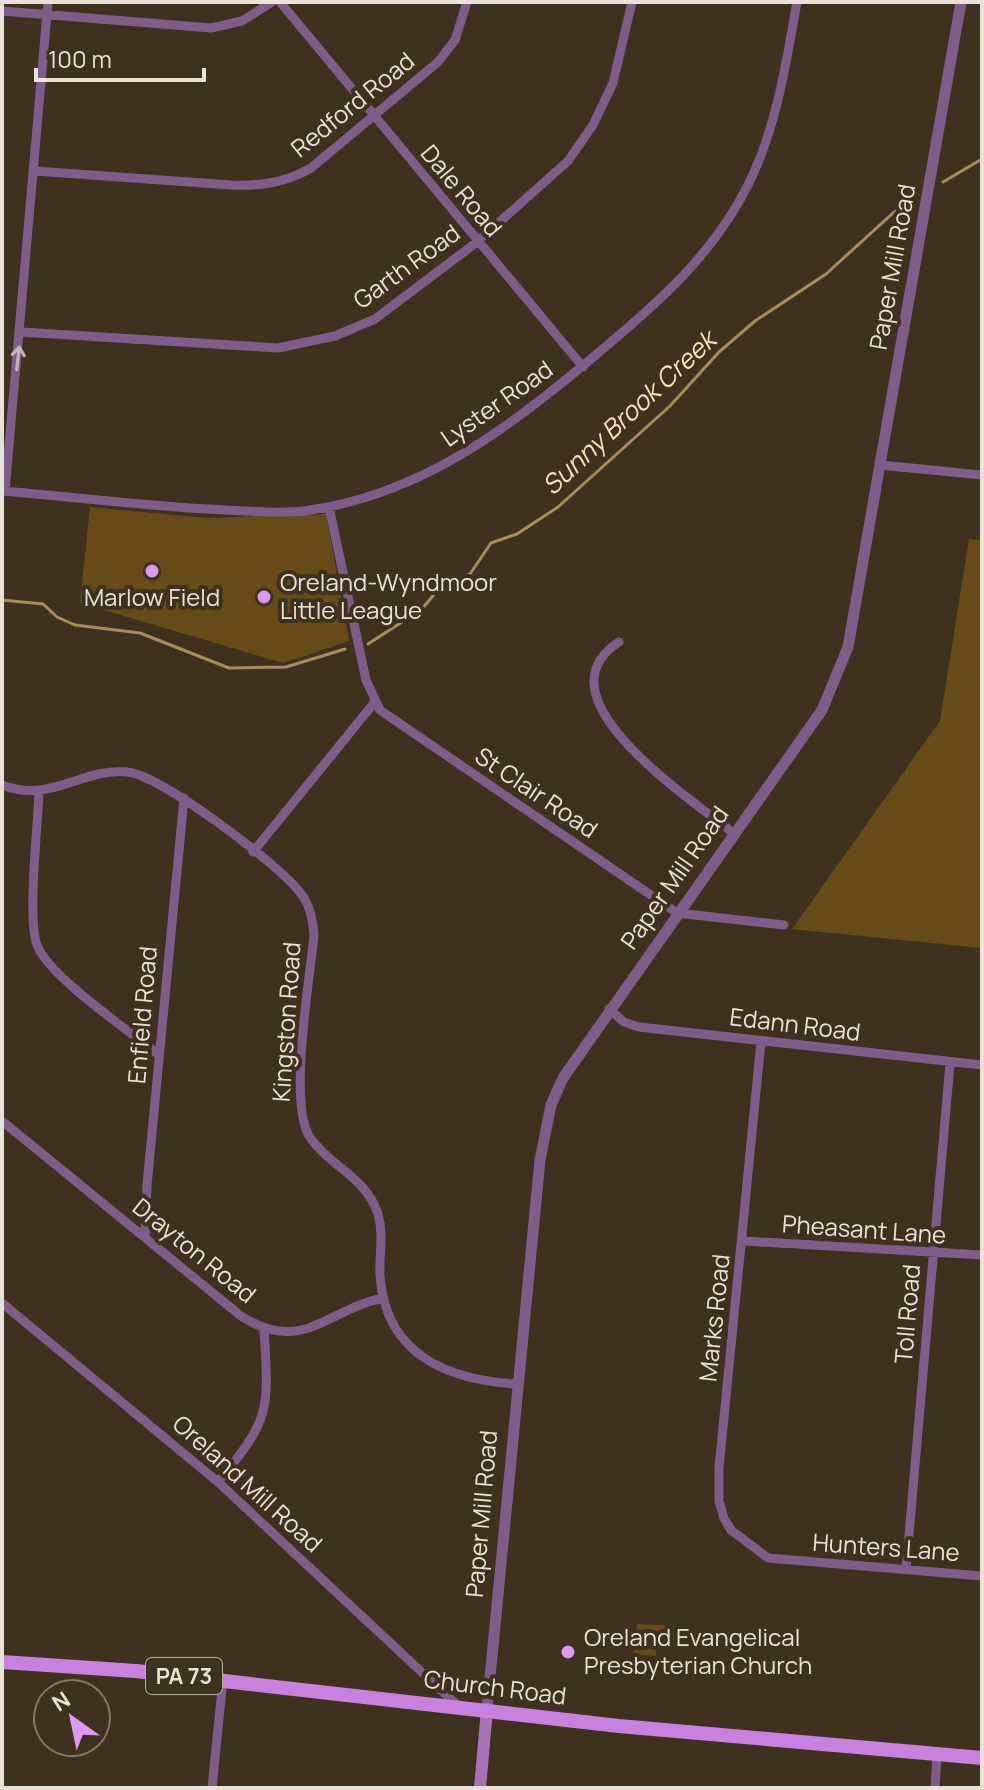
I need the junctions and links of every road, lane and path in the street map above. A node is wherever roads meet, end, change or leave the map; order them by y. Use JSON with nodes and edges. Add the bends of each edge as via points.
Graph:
{"nodes":[{"id":1,"x":48,"y":2,"type":"edge"},
{"id":2,"x":272,"y":2,"type":"edge"},
{"id":3,"x":280,"y":2,"type":"edge"},
{"id":4,"x":467,"y":2,"type":"edge"},
{"id":5,"x":632,"y":2,"type":"edge"},
{"id":6,"x":797,"y":2,"type":"edge"},
{"id":7,"x":961,"y":2,"type":"edge"},
{"id":8,"x":2,"y":11,"type":"edge"},
{"id":9,"x":47,"y":15,"type":"junction"},
{"id":10,"x":372,"y":116,"type":"junction"},
{"id":11,"x":35,"y":171,"type":"junction"},
{"id":12,"x":477,"y":242,"type":"junction"},
{"id":13,"x":21,"y":332,"type":"junction"},
{"id":14,"x":583,"y":367,"type":"junction"},
{"id":15,"x":880,"y":465,"type":"junction"},
{"id":16,"x":982,"y":475,"type":"edge"},
{"id":17,"x":3,"y":491,"type":"edge"},
{"id":18,"x":329,"y":507,"type":"junction"},
{"id":19,"x":619,"y":642,"type":"dead end"},
{"id":20,"x":374,"y":703,"type":"junction"},
{"id":21,"x":2,"y":785,"type":"edge"},
{"id":22,"x":39,"y":792,"type":"junction"},
{"id":23,"x":184,"y":798,"type":"junction"},
{"id":24,"x":733,"y":833,"type":"junction"},
{"id":25,"x":253,"y":852,"type":"junction"},
{"id":26,"x":677,"y":913,"type":"junction"},
{"id":27,"x":784,"y":925,"type":"dead end"},
{"id":28,"x":609,"y":1009,"type":"junction"},
{"id":29,"x":761,"y":1041,"type":"junction"},
{"id":30,"x":159,"y":1055,"type":"junction"},
{"id":31,"x":950,"y":1063,"type":"junction"},
{"id":32,"x":982,"y":1065,"type":"edge"},
{"id":33,"x":2,"y":1121,"type":"edge"},
{"id":34,"x":145,"y":1237,"type":"junction"},
{"id":35,"x":744,"y":1241,"type":"junction"},
{"id":36,"x":933,"y":1255,"type":"junction"},
{"id":37,"x":982,"y":1255,"type":"edge"},
{"id":38,"x":383,"y":1298,"type":"junction"},
{"id":39,"x":2,"y":1303,"type":"edge"},
{"id":40,"x":264,"y":1329,"type":"junction"},
{"id":41,"x":516,"y":1384,"type":"junction"},
{"id":42,"x":218,"y":1482,"type":"junction"},
{"id":43,"x":788,"y":1561,"type":"joint"},
{"id":44,"x":906,"y":1569,"type":"junction"},
{"id":45,"x":982,"y":1576,"type":"edge"},
{"id":46,"x":2,"y":1662,"type":"edge"},
{"id":47,"x":223,"y":1679,"type":"junction"},
{"id":48,"x":457,"y":1705,"type":"junction"},
{"id":49,"x":487,"y":1709,"type":"junction"},
{"id":50,"x":937,"y":1754,"type":"junction"},
{"id":51,"x":982,"y":1758,"type":"edge"},
{"id":52,"x":212,"y":1788,"type":"edge"},
{"id":53,"x":480,"y":1788,"type":"edge"},
{"id":54,"x":935,"y":1788,"type":"edge"}],
"edges":[{"from":1,"to":9,"type":"street"},
{"from":2,"to":9,"type":"street","via":[[242,21],[211,28]]},
{"from":3,"to":10,"type":"street","name":"Dale Road"},
{"from":4,"to":10,"type":"street","name":"Redford Road","via":[[447,52]]},
{"from":5,"to":12,"type":"street","name":"Garth Road","via":[[618,69],[582,144],[556,175]]},
{"from":6,"to":14,"type":"street","name":"Lyster Road","via":[[773,121],[736,208],[677,285]]},
{"from":7,"to":15,"type":"street","name":"Paper Mill Road"},
{"from":8,"to":9,"type":"street"},
{"from":9,"to":11,"type":"street"},
{"from":10,"to":11,"type":"street","name":"Redford Road","via":[[311,168],[274,183],[231,185]]},
{"from":10,"to":12,"type":"street","name":"Dale Road"},
{"from":11,"to":13,"type":"street"},
{"from":12,"to":13,"type":"street","name":"Garth Road","via":[[375,319],[313,342],[256,349]]},
{"from":12,"to":14,"type":"street","name":"Dale Road"},
{"from":17,"to":13,"type":"street","one_way":true},
{"from":14,"to":18,"type":"street","name":"Lyster Road","via":[[465,454],[405,483]]},
{"from":15,"to":16,"type":"street"},
{"from":15,"to":24,"type":"street","name":"Paper Mill Road","via":[[838,677],[822,710]]},
{"from":17,"to":18,"type":"street","name":"Lyster Road","via":[[210,510]]},
{"from":18,"to":20,"type":"street"},
{"from":19,"to":24,"type":"street","via":[[605,652],[596,672],[598,704],[606,721],[626,744]]},
{"from":20,"to":25,"type":"street"},
{"from":20,"to":26,"type":"street","name":"St Clair Road"},
{"from":21,"to":22,"type":"street","name":"Kingston Road"},
{"from":22,"to":23,"type":"street","name":"Kingston Road","via":[[102,772],[122,772],[151,777]]},
{"from":22,"to":30,"type":"street","via":[[34,922],[38,947],[55,971]]},
{"from":23,"to":25,"type":"street","name":"Kingston Road"},
{"from":23,"to":30,"type":"street","name":"Enfield Road"},
{"from":24,"to":26,"type":"street","name":"Paper Mill Road"},
{"from":25,"to":38,"type":"street","name":"Kingston Road","via":[[298,889],[312,918],[300,1115],[314,1143],[364,1187],[378,1213]]},
{"from":26,"to":27,"type":"street"},
{"from":26,"to":28,"type":"street","name":"Paper Mill Road"},
{"from":28,"to":29,"type":"street","name":"Edann Road","via":[[639,1027]]},
{"from":28,"to":41,"type":"street","name":"Paper Mill Road","via":[[563,1078],[546,1122]]},
{"from":29,"to":31,"type":"street","name":"Edann Road"},
{"from":29,"to":35,"type":"street","name":"Marks Road"},
{"from":30,"to":34,"type":"street","name":"Enfield Road"},
{"from":31,"to":32,"type":"street","name":"Edann Road"},
{"from":31,"to":36,"type":"street","name":"Toll Road"},
{"from":33,"to":34,"type":"street","name":"Drayton Road"},
{"from":34,"to":40,"type":"street","name":"Drayton Road"},
{"from":35,"to":36,"type":"street","name":"Pheasant Lane"},
{"from":35,"to":43,"type":"street","name":"Marks Road","via":[[719,1501],[731,1530],[750,1548]]},
{"from":36,"to":37,"type":"street","name":"Pheasant Lane"},
{"from":36,"to":44,"type":"street","name":"Toll Road"},
{"from":38,"to":40,"type":"street","name":"Drayton Road","via":[[315,1328],[286,1333]]},
{"from":38,"to":41,"type":"street","name":"Kingston Road","via":[[401,1332],[427,1361],[464,1379]]},
{"from":39,"to":42,"type":"street","name":"Oreland Mill Road"},
{"from":40,"to":42,"type":"street","via":[[263,1420]]},
{"from":41,"to":49,"type":"street","name":"Paper Mill Road"},
{"from":42,"to":48,"type":"street","name":"Oreland Mill Road"},
{"from":43,"to":44,"type":"street","name":"Hunters Lane"},
{"from":44,"to":45,"type":"street","name":"Hunters Lane"},
{"from":46,"to":47,"type":"main road","name":"Church Road","number":"PA 73"},
{"from":47,"to":48,"type":"main road","name":"Church Road","number":"PA 73"},
{"from":47,"to":52,"type":"street"},
{"from":48,"to":49,"type":"main road","name":"Church Road","number":"PA 73"},
{"from":49,"to":50,"type":"main road","name":"Church Road","number":"PA 73"},
{"from":49,"to":53,"type":"main road","name":"Paper Mill Road"},
{"from":50,"to":51,"type":"main road","name":"Church Road","number":"PA 73"},
{"from":50,"to":54,"type":"street"}]}
